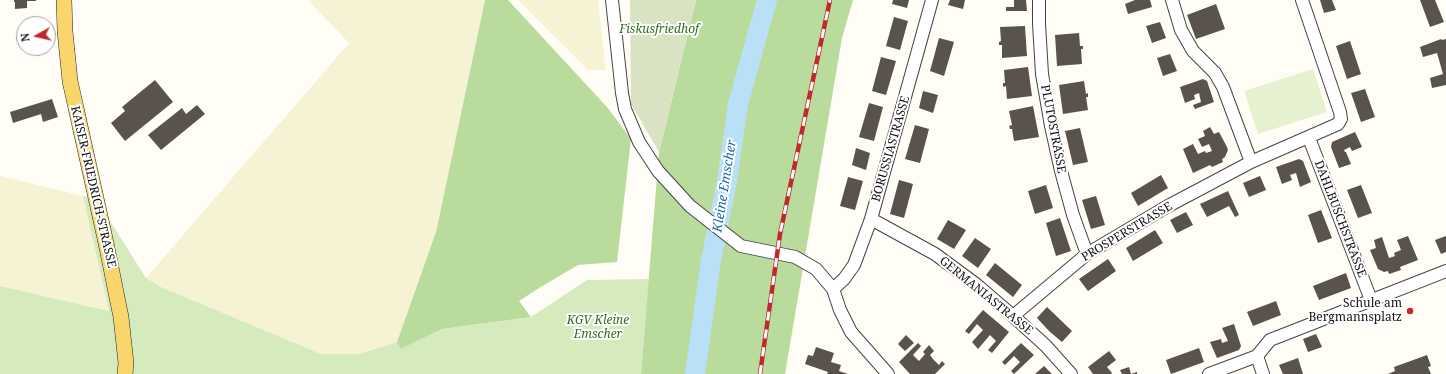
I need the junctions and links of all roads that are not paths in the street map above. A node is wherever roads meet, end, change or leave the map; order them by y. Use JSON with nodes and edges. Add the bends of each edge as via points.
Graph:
{"nodes":[{"id":1,"x":64,"y":0,"type":"edge"},
{"id":2,"x":612,"y":0,"type":"edge"},
{"id":3,"x":932,"y":0,"type":"edge"},
{"id":4,"x":1039,"y":0,"type":"edge"},
{"id":5,"x":1302,"y":0,"type":"edge"},
{"id":6,"x":1174,"y":1,"type":"edge"},
{"id":7,"x":1309,"y":138,"type":"junction"},
{"id":8,"x":1251,"y":162,"type":"junction"},
{"id":9,"x":871,"y":219,"type":"junction"},
{"id":10,"x":1087,"y":254,"type":"junction"},
{"id":11,"x":1446,"y":271,"type":"edge"},
{"id":12,"x":833,"y":289,"type":"junction"},
{"id":13,"x":1370,"y":300,"type":"junction"},
{"id":14,"x":1013,"y":316,"type":"junction"},
{"id":15,"x":1257,"y":356,"type":"junction"},
{"id":16,"x":125,"y":374,"type":"edge"},
{"id":17,"x":888,"y":374,"type":"edge"},
{"id":18,"x":1071,"y":374,"type":"edge"},
{"id":19,"x":1209,"y":374,"type":"edge"},
{"id":20,"x":1263,"y":374,"type":"edge"}],
"edges":[{"from":1,"to":16,"type":"main road","name":"KAISER-FRIEDRICH-STRASSE","via":[[70,81],[121,317]]},
{"from":2,"to":12,"type":"street","via":[[625,109],[639,142],[658,171],[690,206],[741,246],[795,257],[816,269]]},
{"from":3,"to":9,"type":"street","name":"BORUSSIASTRASSE"},
{"from":4,"to":10,"type":"street","name":"PLUTOSTRASSE","via":[[1042,74],[1051,126],[1073,215]]},
{"from":5,"to":7,"type":"street","name":"PROSPERSTRASSE","via":[[1341,119],[1338,124]]},
{"from":6,"to":8,"type":"street","via":[[1182,30],[1193,50],[1215,73],[1223,86]]},
{"from":7,"to":8,"type":"street","name":"PROSPERSTRASSE"},
{"from":7,"to":13,"type":"street","name":"DAHLBUSCHSTRASSE"},
{"from":8,"to":10,"type":"street","name":"PROSPERSTRASSE","via":[[1168,206]]},
{"from":9,"to":12,"type":"street","name":"BORUSSIASTRASSE","via":[[854,265]]},
{"from":9,"to":14,"type":"street","name":"GERMANIASTRASSE","via":[[935,254]]},
{"from":10,"to":14,"type":"street","name":"PROSPERSTRASSE"},
{"from":11,"to":13,"type":"street"},
{"from":12,"to":17,"type":"street","via":[[851,332]]},
{"from":13,"to":15,"type":"street","via":[[1270,340]]},
{"from":14,"to":18,"type":"street","name":"GERMANIASTRASSE","via":[[1046,346]]},
{"from":15,"to":19,"type":"street"},
{"from":15,"to":20,"type":"street"}]}
